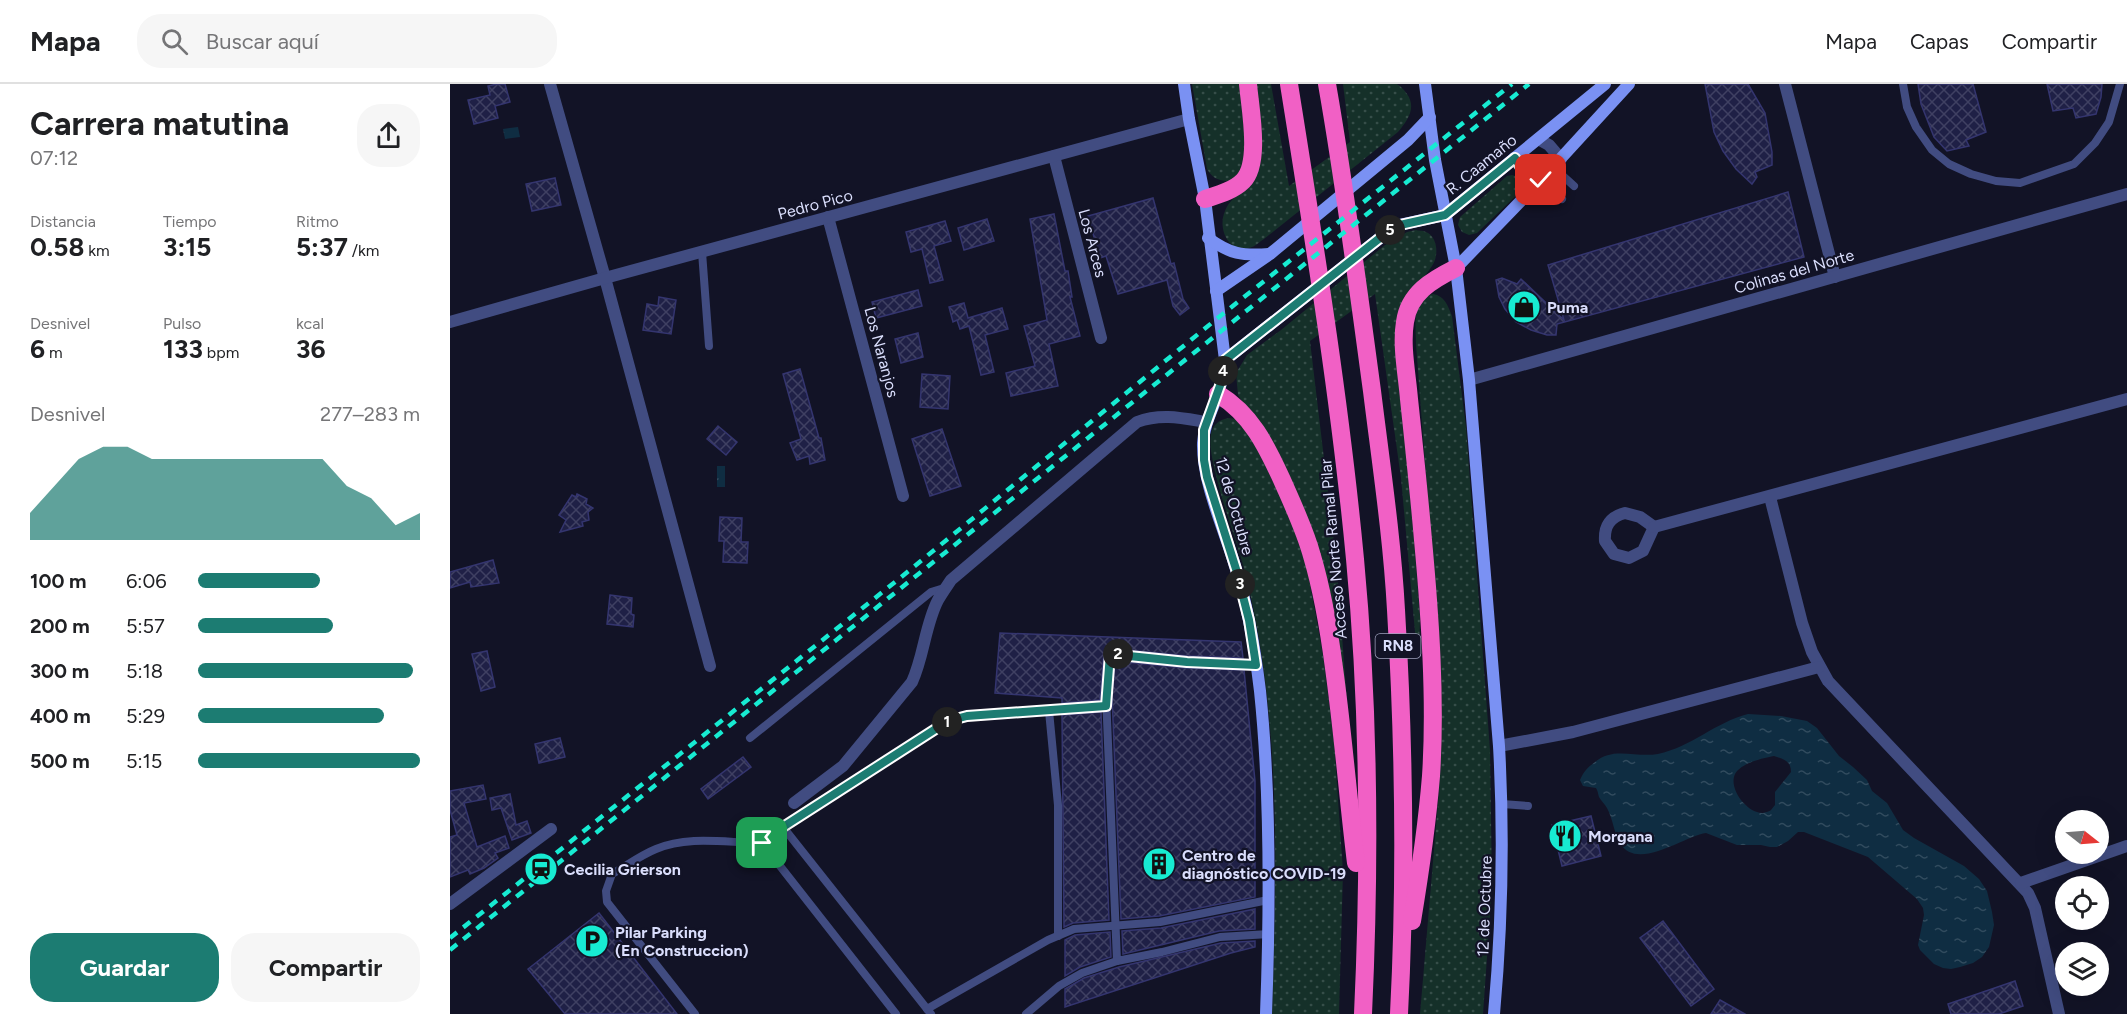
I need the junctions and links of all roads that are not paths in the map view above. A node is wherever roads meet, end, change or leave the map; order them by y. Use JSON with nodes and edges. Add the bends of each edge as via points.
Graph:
{"nodes":[{"id":1,"x":550,"y":84,"type":"edge"},
{"id":2,"x":1184,"y":84,"type":"edge"},
{"id":3,"x":1248,"y":84,"type":"edge"},
{"id":4,"x":1289,"y":84,"type":"edge"},
{"id":5,"x":1327,"y":84,"type":"edge"},
{"id":6,"x":1425,"y":84,"type":"edge"},
{"id":7,"x":1605,"y":84,"type":"edge"},
{"id":8,"x":1629,"y":84,"type":"edge"},
{"id":9,"x":1785,"y":84,"type":"edge"},
{"id":10,"x":1903,"y":84,"type":"edge"},
{"id":11,"x":2120,"y":84,"type":"edge"},
{"id":12,"x":1430,"y":117,"type":"junction"},
{"id":13,"x":1188,"y":120,"type":"junction"},
{"id":14,"x":1538,"y":140,"type":"junction"},
{"id":15,"x":1054,"y":156,"type":"junction"},
{"id":16,"x":1515,"y":158,"type":"junction"},
{"id":17,"x":1557,"y":163,"type":"junction"},
{"id":18,"x":1539,"y":182,"type":"junction"},
{"id":19,"x":1574,"y":186,"type":"dead end"},
{"id":20,"x":2127,"y":194,"type":"edge"},
{"id":21,"x":1205,"y":199,"type":"junction"},
{"id":22,"x":1562,"y":199,"type":"dead end"},
{"id":23,"x":1445,"y":215,"type":"junction"},
{"id":24,"x":828,"y":217,"type":"junction"},
{"id":25,"x":1208,"y":238,"type":"junction"},
{"id":26,"x":702,"y":252,"type":"junction"},
{"id":27,"x":1270,"y":254,"type":"junction"},
{"id":28,"x":1456,"y":268,"type":"junction"},
{"id":29,"x":1835,"y":277,"type":"junction"},
{"id":30,"x":605,"y":278,"type":"junction"},
{"id":31,"x":1216,"y":291,"type":"junction"},
{"id":32,"x":450,"y":322,"type":"edge"},
{"id":33,"x":1101,"y":338,"type":"dead end"},
{"id":34,"x":709,"y":346,"type":"dead end"},
{"id":35,"x":1225,"y":360,"type":"junction"},
{"id":36,"x":1469,"y":380,"type":"junction"},
{"id":37,"x":1218,"y":394,"type":"junction"},
{"id":38,"x":2127,"y":399,"type":"edge"},
{"id":39,"x":1206,"y":422,"type":"junction"},
{"id":40,"x":903,"y":496,"type":"dead end"},
{"id":41,"x":1770,"y":497,"type":"junction"},
{"id":42,"x":1654,"y":527,"type":"dead end"},
{"id":43,"x":945,"y":588,"type":"junction"},
{"id":44,"x":1256,"y":665,"type":"junction"},
{"id":45,"x":710,"y":666,"type":"dead end"},
{"id":46,"x":1819,"y":667,"type":"junction"},
{"id":47,"x":1106,"y":706,"type":"junction"},
{"id":48,"x":1049,"y":711,"type":"junction"},
{"id":49,"x":750,"y":738,"type":"dead end"},
{"id":50,"x":1499,"y":746,"type":"junction"},
{"id":51,"x":794,"y":803,"type":"dead end"},
{"id":52,"x":1502,"y":804,"type":"junction"},
{"id":53,"x":1527,"y":806,"type":"dead end"},
{"id":54,"x":783,"y":827,"type":"junction"},
{"id":55,"x":551,"y":829,"type":"dead end"},
{"id":56,"x":762,"y":843,"type":"junction"},
{"id":57,"x":2127,"y":846,"type":"edge"},
{"id":58,"x":2021,"y":883,"type":"junction"},
{"id":59,"x":1268,"y":900,"type":"junction"},
{"id":60,"x":450,"y":904,"type":"edge"},
{"id":61,"x":1117,"y":926,"type":"junction"},
{"id":62,"x":1269,"y":934,"type":"junction"},
{"id":63,"x":1058,"y":936,"type":"junction"},
{"id":64,"x":1366,"y":951,"type":"junction"},
{"id":65,"x":1117,"y":961,"type":"junction"},
{"id":66,"x":1401,"y":988,"type":"junction"},
{"id":67,"x":929,"y":1012,"type":"edge"},
{"id":68,"x":695,"y":1014,"type":"edge"},
{"id":69,"x":896,"y":1014,"type":"edge"},
{"id":70,"x":1026,"y":1014,"type":"edge"},
{"id":71,"x":1266,"y":1014,"type":"edge"},
{"id":72,"x":1363,"y":1014,"type":"edge"},
{"id":73,"x":1399,"y":1014,"type":"edge"},
{"id":74,"x":1494,"y":1014,"type":"edge"},
{"id":75,"x":2059,"y":1014,"type":"edge"}],
"edges":[{"from":1,"to":30,"type":"street"},
{"from":2,"to":13,"type":"street","name":"12 de Octubre"},
{"from":3,"to":21,"type":"highway","via":[[1253,156],[1250,170],[1234,187]]},
{"from":4,"to":64,"type":"highway","name":"Acceso Norte Ramal Pilar","number":"RN8","via":[[1354,548],[1363,665]]},
{"from":5,"to":66,"type":"highway","number":"RN8","via":[[1381,463],[1396,609],[1402,780]]},
{"from":6,"to":12,"type":"street","name":"12 de Octubre"},
{"from":7,"to":14,"type":"street","name":"R. Caamaño"},
{"from":8,"to":17,"type":"street"},
{"from":9,"to":29,"type":"street"},
{"from":10,"to":11,"type":"lane","via":[[1907,107],[1932,150],[1949,164],[1971,174],[2020,183],[2074,164],[2109,122]]},
{"from":12,"to":23,"type":"street","name":"12 de Octubre"},
{"from":12,"to":27,"type":"street","via":[[1408,140]]},
{"from":13,"to":15,"type":"street","name":"Pedro Pico"},
{"from":13,"to":21,"type":"street","name":"12 de Octubre"},
{"from":14,"to":16,"type":"street","name":"R. Caamaño"},
{"from":14,"to":17,"type":"street","via":[[1549,145]]},
{"from":15,"to":24,"type":"street","name":"Pedro Pico"},
{"from":15,"to":33,"type":"street","name":"Los Arces"},
{"from":16,"to":18,"type":"street","via":[[1528,179]]},
{"from":16,"to":23,"type":"street","name":"R. Caamaño"},
{"from":17,"to":18,"type":"street"},
{"from":17,"to":19,"type":"lane"},
{"from":18,"to":22,"type":"lane"},
{"from":18,"to":28,"type":"street"},
{"from":20,"to":29,"type":"street","name":"Colinas del Norte"},
{"from":21,"to":25,"type":"street","name":"12 de Octubre"},
{"from":23,"to":28,"type":"street","name":"12 de Octubre"},
{"from":23,"to":35,"type":"street","name":"R. Caamaño","via":[[1390,230]]},
{"from":24,"to":26,"type":"street","name":"Pedro Pico"},
{"from":24,"to":40,"type":"street","name":"Los Naranjos"},
{"from":25,"to":27,"type":"street","via":[[1236,254]]},
{"from":25,"to":31,"type":"street","name":"12 de Octubre"},
{"from":26,"to":30,"type":"street","name":"Pedro Pico"},
{"from":26,"to":34,"type":"lane"},
{"from":27,"to":31,"type":"street"},
{"from":28,"to":36,"type":"street","name":"12 de Octubre"},
{"from":28,"to":66,"type":"highway","via":[[1421,289],[1405,321],[1432,712],[1425,843]]},
{"from":29,"to":36,"type":"street","name":"Colinas del Norte"},
{"from":30,"to":32,"type":"street","name":"Pedro Pico"},
{"from":30,"to":45,"type":"street"},
{"from":31,"to":35,"type":"street","name":"12 de Octubre"},
{"from":35,"to":37,"type":"street","name":"12 de Octubre"},
{"from":36,"to":50,"type":"street","name":"12 de Octubre"},
{"from":37,"to":39,"type":"street","name":"12 de Octubre"},
{"from":37,"to":64,"type":"highway","via":[[1234,404],[1259,435],[1301,522],[1322,592],[1340,714]]},
{"from":38,"to":41,"type":"street"},
{"from":39,"to":43,"type":"street","via":[[1170,416],[1137,422]]},
{"from":39,"to":44,"type":"street","name":"12 de Octubre","via":[[1203,444],[1207,477],[1239,579]]},
{"from":41,"to":42,"type":"street"},
{"from":41,"to":46,"type":"street","via":[[1802,623]]},
{"from":43,"to":49,"type":"lane","via":[[931,592]]},
{"from":43,"to":51,"type":"street","via":[[934,610],[912,682],[843,766]]},
{"from":44,"to":47,"type":"lane","via":[[1110,654]]},
{"from":44,"to":59,"type":"street","name":"12 de Octubre","via":[[1266,783]]},
{"from":46,"to":50,"type":"street","via":[[1573,732]]},
{"from":46,"to":58,"type":"street"},
{"from":47,"to":48,"type":"lane"},
{"from":47,"to":61,"type":"lane"},
{"from":48,"to":54,"type":"lane","via":[[967,716],[948,721]]},
{"from":48,"to":63,"type":"lane","via":[[1058,805]]},
{"from":50,"to":52,"type":"street","name":"12 de Octubre"},
{"from":52,"to":53,"type":"lane"},
{"from":52,"to":74,"type":"street","name":"12 de Octubre","via":[[1501,941]]},
{"from":54,"to":56,"type":"lane"},
{"from":54,"to":67,"type":"lane"},
{"from":55,"to":60,"type":"street"},
{"from":56,"to":68,"type":"lane","via":[[677,843],[656,849],[612,874],[608,884],[607,902]]},
{"from":56,"to":69,"type":"lane"},
{"from":57,"to":58,"type":"street"},
{"from":58,"to":75,"type":"street","via":[[2035,908]]},
{"from":59,"to":61,"type":"lane","via":[[1160,922]]},
{"from":59,"to":62,"type":"street","name":"12 de Octubre"},
{"from":61,"to":63,"type":"lane","via":[[1074,928]]},
{"from":61,"to":65,"type":"lane"},
{"from":62,"to":65,"type":"lane","via":[[1220,937]]},
{"from":62,"to":71,"type":"street","name":"12 de Octubre"},
{"from":63,"to":67,"type":"lane"},
{"from":64,"to":72,"type":"highway","name":"Acceso Norte Ramal Pilar","number":"RN8"},
{"from":65,"to":70,"type":"lane","via":[[1059,986]]},
{"from":66,"to":73,"type":"highway","number":"RN8"}]}
